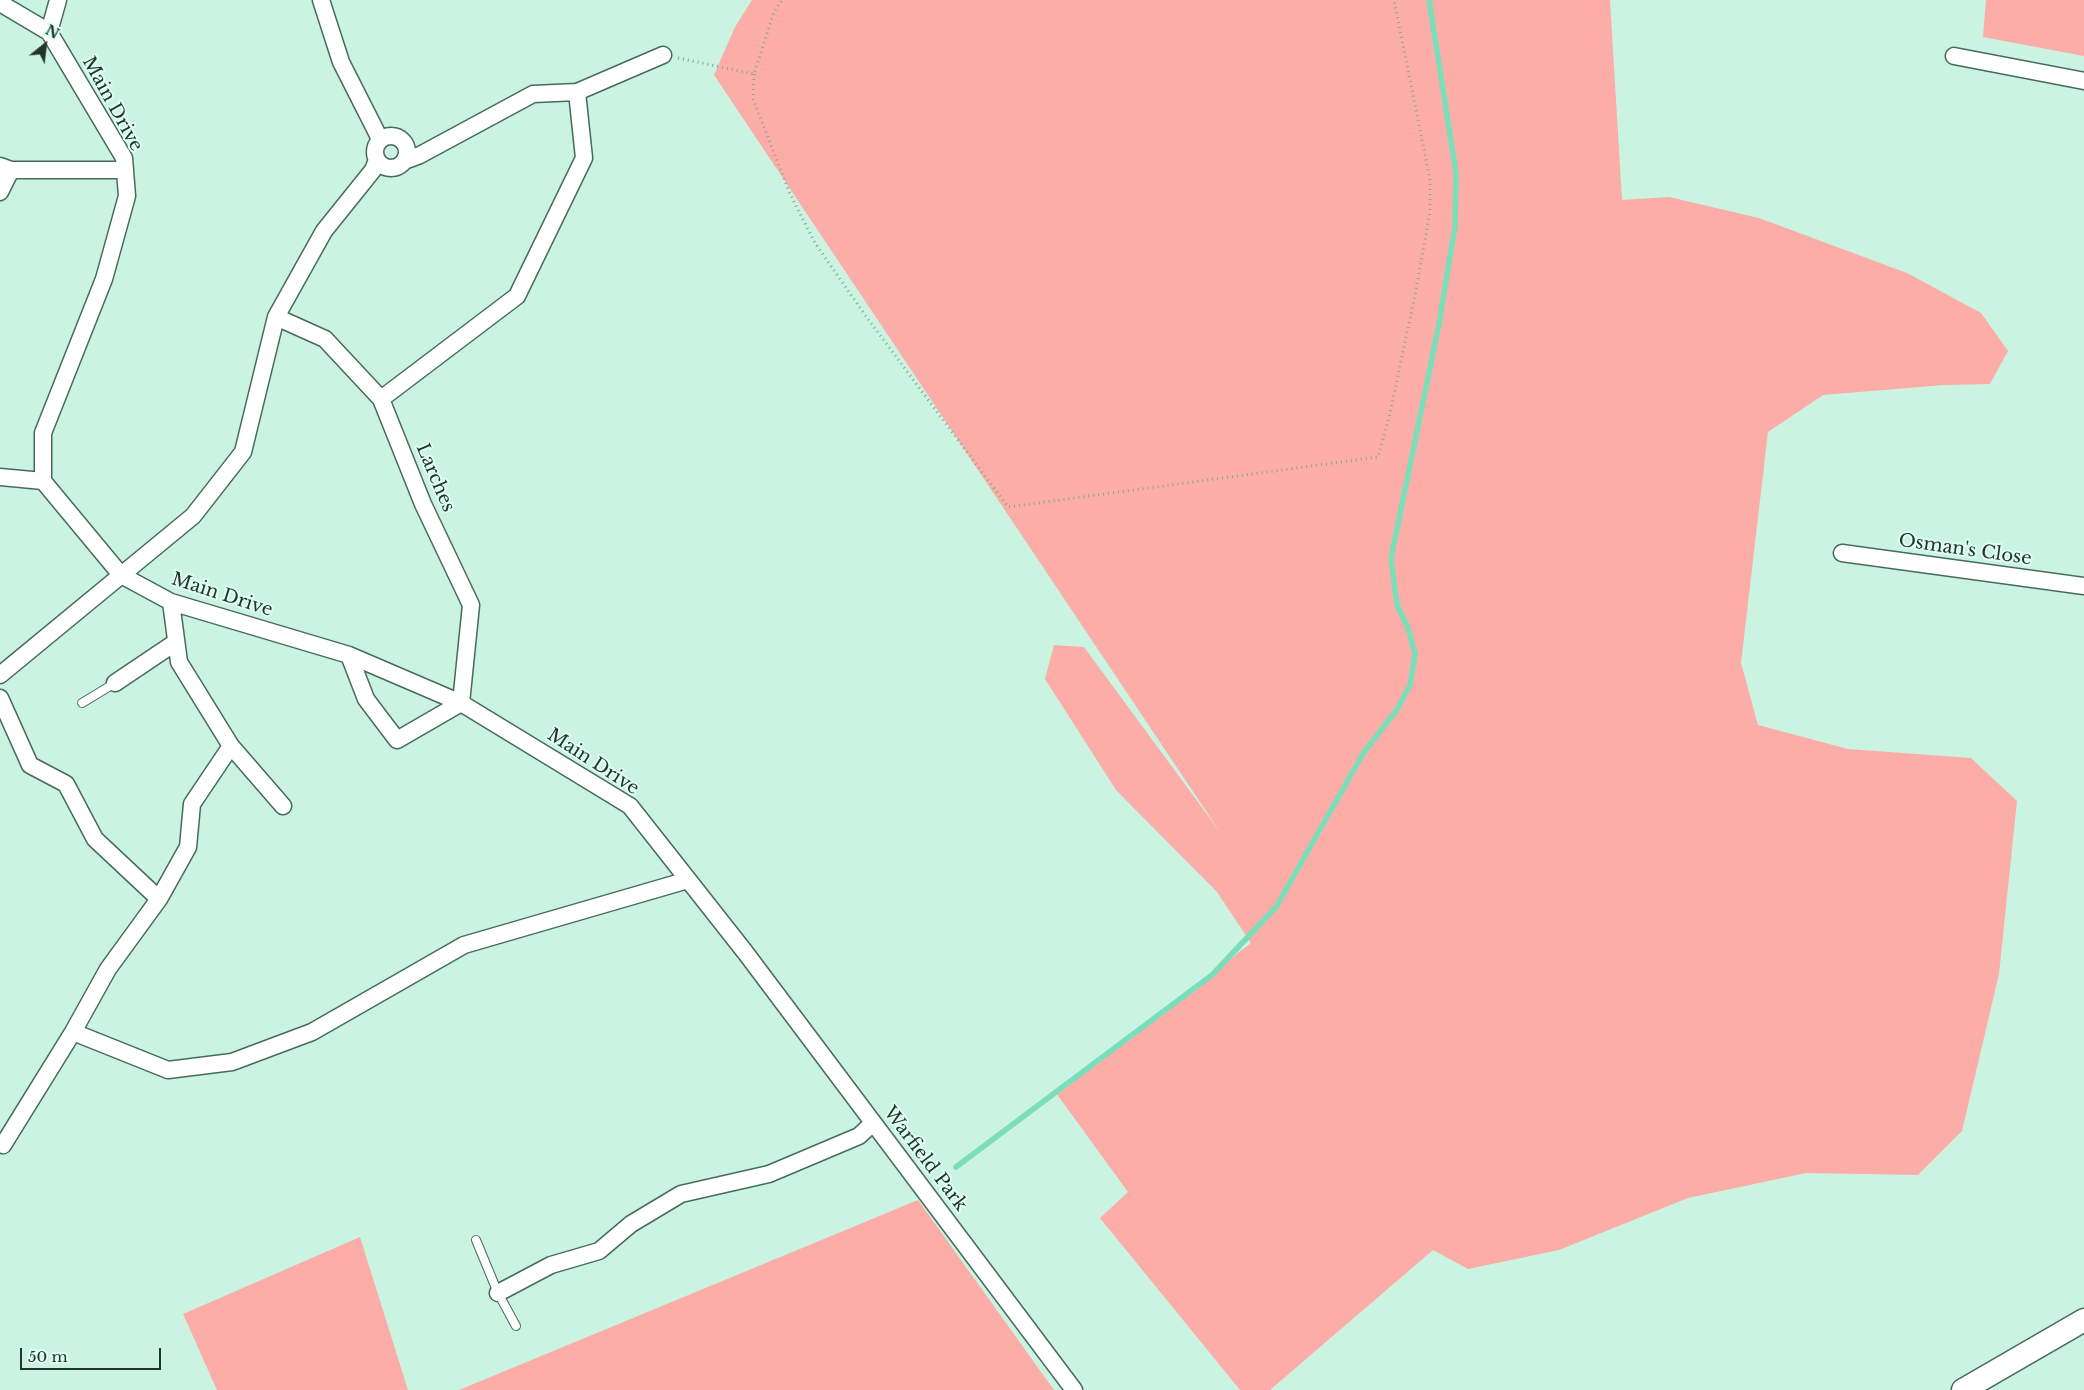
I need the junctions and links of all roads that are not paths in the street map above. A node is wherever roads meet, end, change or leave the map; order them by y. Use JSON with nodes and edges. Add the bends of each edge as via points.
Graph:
{"nodes":[{"id":1,"x":58,"y":0,"type":"edge"},
{"id":2,"x":321,"y":0,"type":"edge"},
{"id":3,"x":0,"y":3,"type":"edge"},
{"id":4,"x":49,"y":32,"type":"junction"},
{"id":5,"x":663,"y":55,"type":"road end"},
{"id":6,"x":1954,"y":56,"type":"dead end"},
{"id":7,"x":2084,"y":81,"type":"edge"},
{"id":8,"x":578,"y":92,"type":"junction"},
{"id":9,"x":380,"y":139,"type":"junction"},
{"id":10,"x":410,"y":154,"type":"junction"},
{"id":11,"x":378,"y":165,"type":"junction"},
{"id":12,"x":5,"y":168,"type":"edge"},
{"id":13,"x":125,"y":170,"type":"junction"},
{"id":14,"x":0,"y":192,"type":"edge"},
{"id":15,"x":276,"y":317,"type":"junction"},
{"id":16,"x":381,"y":399,"type":"junction"},
{"id":17,"x":0,"y":477,"type":"edge"},
{"id":18,"x":43,"y":481,"type":"junction"},
{"id":19,"x":1842,"y":553,"type":"dead end"},
{"id":20,"x":122,"y":575,"type":"junction"},
{"id":21,"x":2084,"y":586,"type":"edge"},
{"id":22,"x":171,"y":602,"type":"junction"},
{"id":23,"x":176,"y":642,"type":"junction"},
{"id":24,"x":349,"y":656,"type":"junction"},
{"id":25,"x":0,"y":675,"type":"edge"},
{"id":26,"x":115,"y":683,"type":"joint"},
{"id":27,"x":0,"y":698,"type":"edge"},
{"id":28,"x":82,"y":703,"type":"dead end"},
{"id":29,"x":460,"y":703,"type":"junction"},
{"id":30,"x":231,"y":746,"type":"junction"},
{"id":31,"x":282,"y":806,"type":"dead end"},
{"id":32,"x":688,"y":880,"type":"junction"},
{"id":33,"x":159,"y":899,"type":"junction"},
{"id":34,"x":745,"y":952,"type":"joint"},
{"id":35,"x":73,"y":1032,"type":"junction"},
{"id":36,"x":873,"y":1123,"type":"junction"},
{"id":37,"x":0,"y":1144,"type":"edge"},
{"id":38,"x":476,"y":1240,"type":"dead end"},
{"id":39,"x":498,"y":1293,"type":"junction"},
{"id":40,"x":2084,"y":1320,"type":"edge"},
{"id":41,"x":516,"y":1326,"type":"dead end"},
{"id":42,"x":1074,"y":1390,"type":"edge"},
{"id":43,"x":1963,"y":1390,"type":"edge"}],
"edges":[{"from":1,"to":4,"type":"street"},
{"from":2,"to":9,"type":"street","via":[[341,62]]},
{"from":3,"to":4,"type":"street","name":"Main Drive"},
{"from":4,"to":13,"type":"street","name":"Main Drive","via":[[124,158]]},
{"from":5,"to":8,"type":"street"},
{"from":6,"to":7,"type":"street"},
{"from":8,"to":10,"type":"street","via":[[533,94]]},
{"from":8,"to":16,"type":"street","via":[[584,158],[517,296]]},
{"from":9,"to":10,"type":"street","via":[[397,137],[404,142]]},
{"from":9,"to":11,"type":"street","via":[[375,149]]},
{"from":10,"to":11,"type":"street","via":[[395,167]]},
{"from":11,"to":15,"type":"street","via":[[324,231]]},
{"from":12,"to":13,"type":"street"},
{"from":12,"to":14,"type":"street"},
{"from":13,"to":18,"type":"street","name":"Main Drive","via":[[127,196],[104,279],[43,433]]},
{"from":15,"to":16,"type":"street","name":"Larches","via":[[325,339]]},
{"from":15,"to":20,"type":"street","via":[[242,452],[193,516]]},
{"from":16,"to":29,"type":"street","name":"Larches","via":[[423,504],[471,605]]},
{"from":17,"to":18,"type":"street"},
{"from":18,"to":20,"type":"street","name":"Main Drive"},
{"from":19,"to":21,"type":"street","name":"Osman's Close"},
{"from":20,"to":22,"type":"street","name":"Main Drive"},
{"from":20,"to":25,"type":"street"},
{"from":22,"to":23,"type":"street"},
{"from":22,"to":24,"type":"street","name":"Main Drive"},
{"from":23,"to":26,"type":"street"},
{"from":23,"to":30,"type":"street","via":[[179,662]]},
{"from":24,"to":29,"type":"street","name":"Main Drive"},
{"from":24,"to":29,"type":"street","via":[[366,699],[397,740]]},
{"from":26,"to":28,"type":"lane"},
{"from":27,"to":33,"type":"street","via":[[30,765],[66,784],[95,839]]},
{"from":29,"to":32,"type":"street","name":"Main Drive","via":[[630,806]]},
{"from":30,"to":31,"type":"street"},
{"from":30,"to":33,"type":"street","via":[[192,804],[188,847]]},
{"from":32,"to":34,"type":"street","name":"Main Drive"},
{"from":32,"to":35,"type":"street","via":[[464,945],[312,1032],[232,1062],[168,1070]]},
{"from":33,"to":35,"type":"street","via":[[108,969]]},
{"from":34,"to":36,"type":"street","name":"Warfield Park"},
{"from":35,"to":37,"type":"street","via":[[3,1145]]},
{"from":36,"to":39,"type":"street","via":[[859,1136],[769,1174],[681,1194],[631,1224],[599,1251],[551,1265]]},
{"from":36,"to":42,"type":"street","name":"Warfield Park"},
{"from":38,"to":39,"type":"lane"},
{"from":39,"to":41,"type":"lane"},
{"from":40,"to":43,"type":"main road"}]}
